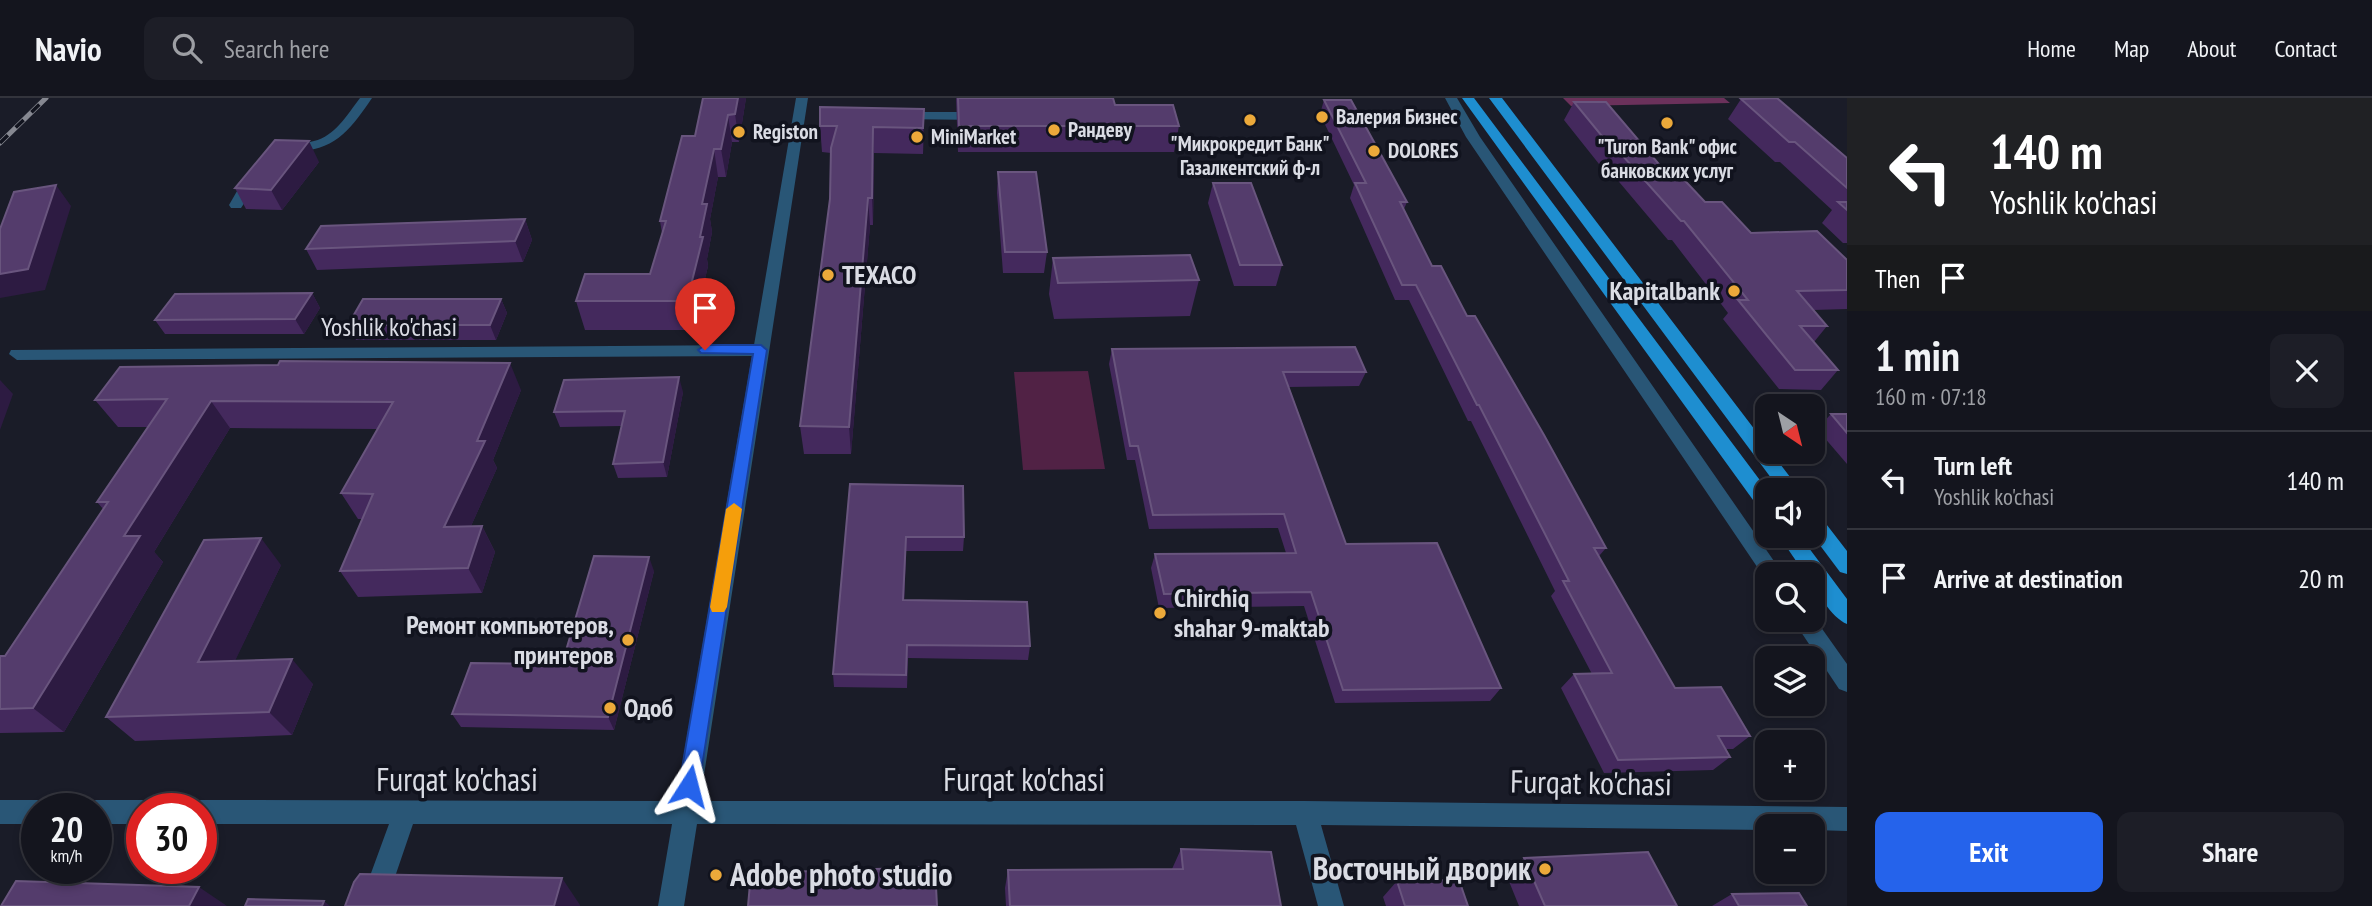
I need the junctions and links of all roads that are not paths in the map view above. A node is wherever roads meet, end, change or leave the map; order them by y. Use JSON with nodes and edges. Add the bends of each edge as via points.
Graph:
{"nodes":[{"id":1,"x":366,"y":98,"type":"edge"},
{"id":2,"x":1451,"y":98,"type":"edge"},
{"id":3,"x":1468,"y":98,"type":"edge"},
{"id":4,"x":1495,"y":98,"type":"edge"},
{"id":5,"x":805,"y":110,"type":"edge"},
{"id":6,"x":882,"y":116,"type":"edge"},
{"id":7,"x":992,"y":116,"type":"edge"},
{"id":8,"x":272,"y":151,"type":"edge"},
{"id":9,"x":259,"y":164,"type":"edge"},
{"id":10,"x":236,"y":205,"type":"edge"},
{"id":11,"x":761,"y":350,"type":"junction"},
{"id":12,"x":17,"y":354,"type":"dead end"},
{"id":13,"x":1781,"y":478,"type":"edge"},
{"id":14,"x":1755,"y":488,"type":"edge"},
{"id":15,"x":1825,"y":537,"type":"edge"},
{"id":16,"x":1798,"y":548,"type":"edge"},
{"id":17,"x":1765,"y":562,"type":"edge"},
{"id":18,"x":1847,"y":566,"type":"edge"},
{"id":19,"x":1847,"y":615,"type":"edge"},
{"id":20,"x":1812,"y":632,"type":"edge"},
{"id":21,"x":1847,"y":682,"type":"edge"},
{"id":22,"x":0,"y":812,"type":"edge"},
{"id":23,"x":21,"y":812,"type":"edge"},
{"id":24,"x":217,"y":812,"type":"edge"},
{"id":25,"x":405,"y":813,"type":"junction"},
{"id":26,"x":684,"y":813,"type":"junction"},
{"id":27,"x":1305,"y":813,"type":"junction"},
{"id":28,"x":1847,"y":819,"type":"edge"},
{"id":29,"x":372,"y":906,"type":"edge"},
{"id":30,"x":671,"y":906,"type":"edge"},
{"id":31,"x":1331,"y":906,"type":"edge"}],
"edges":[{"from":1,"to":8,"type":"street","via":[[331,141]]},
{"from":2,"to":17,"type":"street"},
{"from":3,"to":14,"type":"main road"},
{"from":4,"to":13,"type":"main road"},
{"from":5,"to":11,"type":"street"},
{"from":6,"to":7,"type":"street"},
{"from":9,"to":10,"type":"street"},
{"from":11,"to":12,"type":"street","name":"Yoshlik ko'chasi"},
{"from":11,"to":26,"type":"street"},
{"from":15,"to":18,"type":"main road"},
{"from":16,"to":19,"type":"main road"},
{"from":20,"to":21,"type":"street"},
{"from":22,"to":23,"type":"street"},
{"from":24,"to":25,"type":"street","name":"Furqat ko'chasi"},
{"from":25,"to":26,"type":"street","name":"Furqat ko'chasi"},
{"from":25,"to":29,"type":"street"},
{"from":26,"to":27,"type":"street","name":"Furqat ko'chasi"},
{"from":26,"to":30,"type":"street"},
{"from":27,"to":28,"type":"street","name":"Furqat ko'chasi"},
{"from":27,"to":31,"type":"street"}]}
